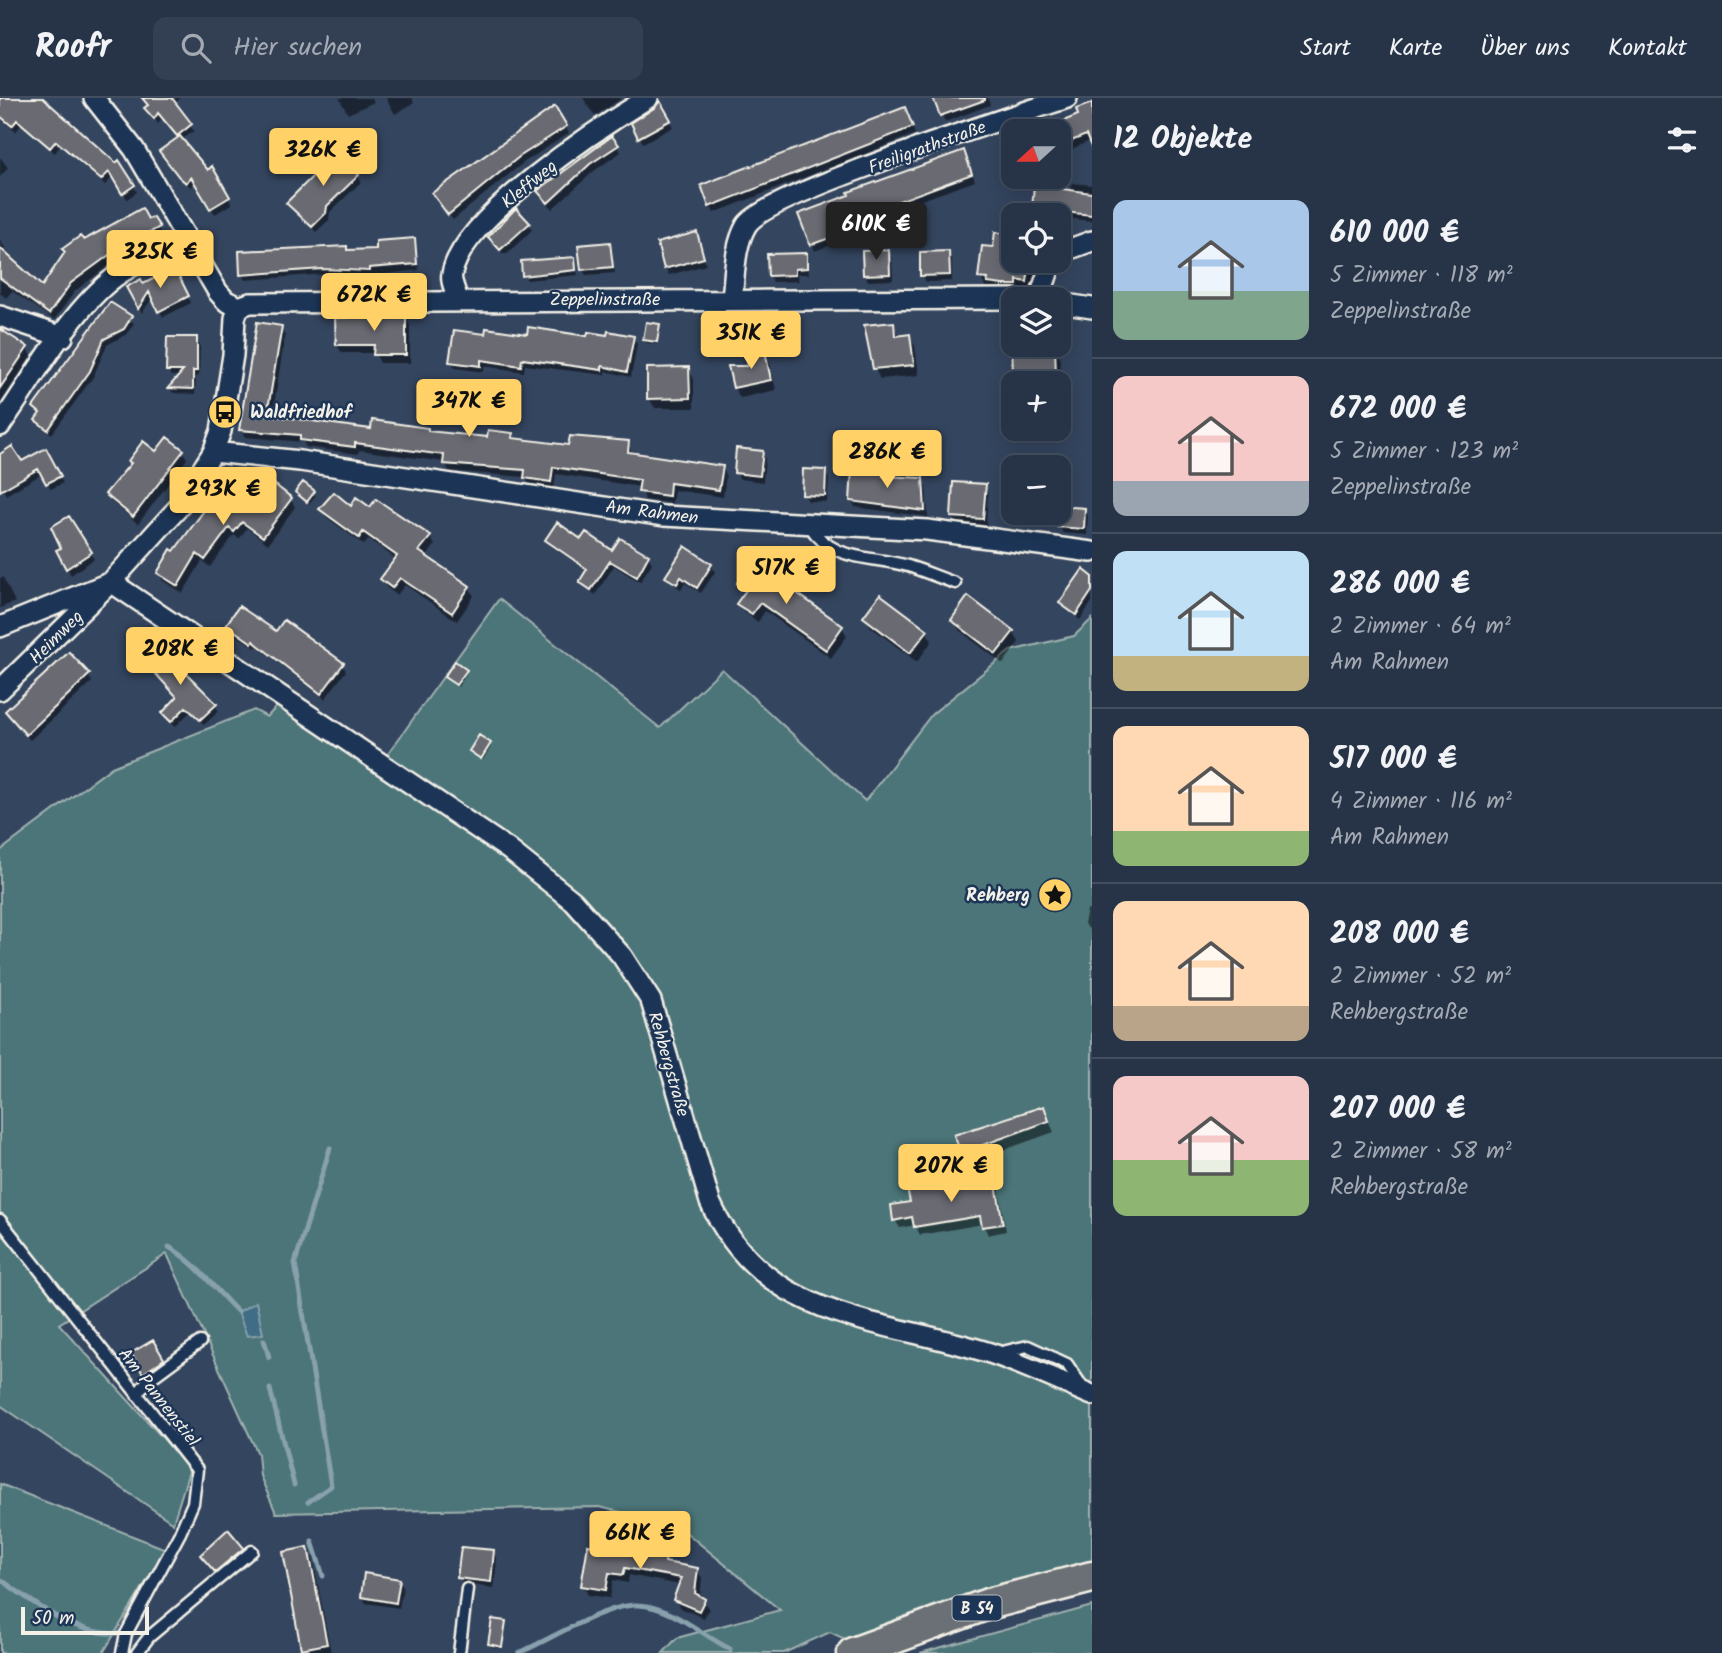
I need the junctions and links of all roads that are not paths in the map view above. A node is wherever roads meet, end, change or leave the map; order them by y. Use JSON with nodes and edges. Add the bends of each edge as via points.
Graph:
{"nodes":[{"id":1,"x":94,"y":98,"type":"edge"},
{"id":2,"x":648,"y":98,"type":"edge"},
{"id":3,"x":1067,"y":98,"type":"edge"},
{"id":4,"x":1092,"y":241,"type":"edge"},
{"id":5,"x":189,"y":246,"type":"junction"},
{"id":6,"x":1071,"y":249,"type":"edge"},
{"id":7,"x":733,"y":299,"type":"junction"},
{"id":8,"x":1001,"y":299,"type":"edge"},
{"id":9,"x":458,"y":300,"type":"junction"},
{"id":10,"x":1071,"y":305,"type":"edge"},
{"id":11,"x":239,"y":307,"type":"junction"},
{"id":12,"x":1092,"y":308,"type":"edge"},
{"id":13,"x":0,"y":316,"type":"edge"},
{"id":14,"x":63,"y":337,"type":"junction"},
{"id":15,"x":0,"y":426,"type":"edge"},
{"id":16,"x":213,"y":452,"type":"junction"},
{"id":17,"x":809,"y":525,"type":"junction"},
{"id":18,"x":1092,"y":552,"type":"edge"},
{"id":19,"x":111,"y":582,"type":"junction"},
{"id":20,"x":955,"y":583,"type":"dead end"},
{"id":21,"x":0,"y":627,"type":"edge"},
{"id":22,"x":0,"y":690,"type":"edge"},
{"id":23,"x":0,"y":1220,"type":"edge"},
{"id":24,"x":200,"y":1342,"type":"dead end"},
{"id":25,"x":1089,"y":1393,"type":"edge"},
{"id":26,"x":137,"y":1395,"type":"junction"},
{"id":27,"x":252,"y":1551,"type":"dead end"},
{"id":28,"x":1092,"y":1577,"type":"edge"},
{"id":29,"x":467,"y":1589,"type":"dead end"},
{"id":30,"x":122,"y":1653,"type":"edge"},
{"id":31,"x":137,"y":1653,"type":"edge"},
{"id":32,"x":460,"y":1653,"type":"edge"},
{"id":33,"x":853,"y":1653,"type":"edge"}],
"edges":[{"from":1,"to":5,"type":"street","via":[[134,149]]},
{"from":2,"to":9,"type":"street","name":"Kleffweg","via":[[511,194],[461,251],[451,276]]},
{"from":3,"to":7,"type":"street","name":"Freiligrathstraße","via":[[782,200],[747,223],[736,257]]},
{"from":4,"to":6,"type":"street"},
{"from":5,"to":11,"type":"street","via":[[226,302]]},
{"from":5,"to":14,"type":"street","via":[[149,257],[116,276],[92,297]]},
{"from":7,"to":8,"type":"street","name":"Zeppelinstraße"},
{"from":7,"to":9,"type":"street","name":"Zeppelinstraße"},
{"from":9,"to":11,"type":"street","name":"Zeppelinstraße","via":[[250,303]]},
{"from":10,"to":12,"type":"street"},
{"from":11,"to":16,"type":"street","name":"Heimweg","via":[[225,412]]},
{"from":13,"to":14,"type":"street"},
{"from":14,"to":15,"type":"street"},
{"from":16,"to":17,"type":"street","name":"Am Rahmen","via":[[664,516]]},
{"from":16,"to":19,"type":"street","name":"Heimweg","via":[[178,508]]},
{"from":17,"to":18,"type":"street","name":"Am Rahmen","via":[[927,530]]},
{"from":17,"to":20,"type":"lane","via":[[820,542],[837,552],[907,566]]},
{"from":19,"to":21,"type":"street"},
{"from":19,"to":22,"type":"street","name":"Heimweg"},
{"from":19,"to":25,"type":"street","name":"Rehbergstraße","via":[[508,849],[573,901],[622,956],[651,1001],[710,1202],[724,1233],[763,1273],[808,1303],[992,1354]]},
{"from":23,"to":26,"type":"lane","name":"Am Pannenstiel"},
{"from":24,"to":26,"type":"lane","via":[[147,1381]]},
{"from":26,"to":30,"type":"lane","name":"Am Pannenstiel","via":[[197,1471],[188,1513],[126,1634]]},
{"from":27,"to":31,"type":"lane","via":[[149,1637]]},
{"from":28,"to":33,"type":"main road","number":"B 54","via":[[988,1604]]},
{"from":29,"to":32,"type":"lane"}]}
